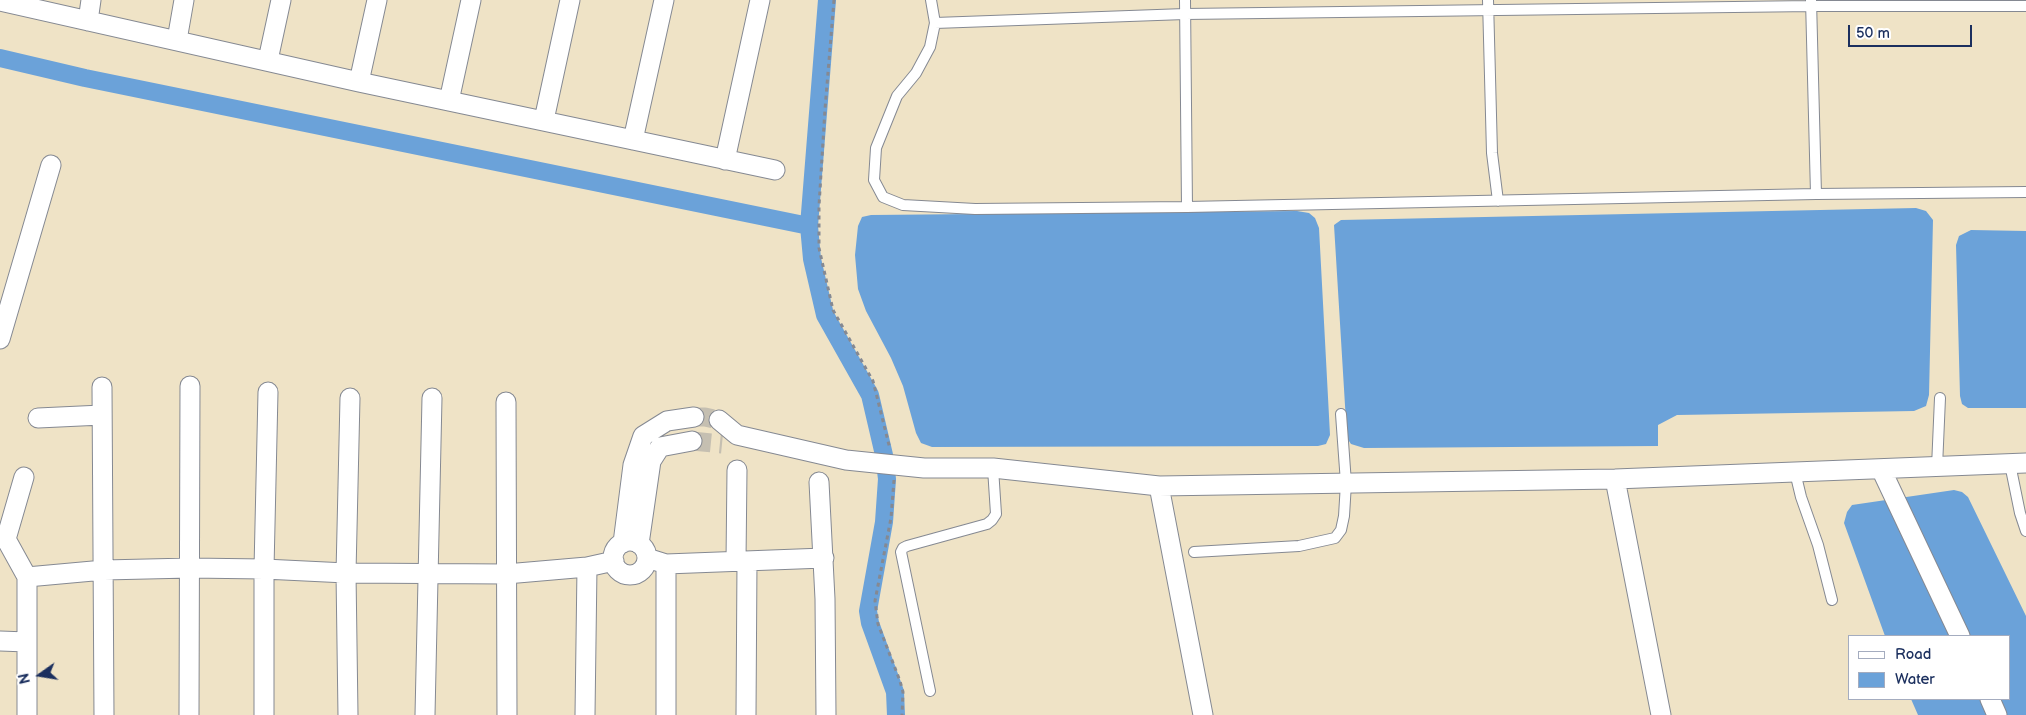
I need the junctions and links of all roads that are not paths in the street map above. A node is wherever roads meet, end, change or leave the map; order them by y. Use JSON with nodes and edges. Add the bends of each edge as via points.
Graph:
{"nodes":[{"id":1,"x":91,"y":0,"type":"edge"},
{"id":2,"x":184,"y":0,"type":"edge"},
{"id":3,"x":281,"y":0,"type":"edge"},
{"id":4,"x":377,"y":0,"type":"edge"},
{"id":5,"x":471,"y":0,"type":"edge"},
{"id":6,"x":570,"y":0,"type":"edge"},
{"id":7,"x":664,"y":0,"type":"edge"},
{"id":8,"x":760,"y":0,"type":"edge"},
{"id":9,"x":931,"y":0,"type":"edge"},
{"id":10,"x":1185,"y":0,"type":"edge"},
{"id":11,"x":0,"y":1,"type":"edge"},
{"id":12,"x":1812,"y":3,"type":"edge"},
{"id":13,"x":1488,"y":5,"type":"edge"},
{"id":14,"x":2026,"y":6,"type":"edge"},
{"id":15,"x":1185,"y":14,"type":"junction"},
{"id":16,"x":88,"y":21,"type":"junction"},
{"id":17,"x":935,"y":24,"type":"junction"},
{"id":18,"x":177,"y":40,"type":"junction"},
{"id":19,"x":268,"y":60,"type":"junction"},
{"id":20,"x":359,"y":82,"type":"junction"},
{"id":21,"x":449,"y":100,"type":"junction"},
{"id":22,"x":544,"y":120,"type":"junction"},
{"id":23,"x":633,"y":140,"type":"junction"},
{"id":24,"x":724,"y":160,"type":"junction"},
{"id":25,"x":51,"y":165,"type":"dead end"},
{"id":26,"x":775,"y":170,"type":"dead end"},
{"id":27,"x":2026,"y":192,"type":"edge"},
{"id":28,"x":1816,"y":194,"type":"junction"},
{"id":29,"x":1498,"y":201,"type":"junction"},
{"id":30,"x":1187,"y":207,"type":"junction"},
{"id":31,"x":0,"y":339,"type":"edge"},
{"id":32,"x":190,"y":386,"type":"dead end"},
{"id":33,"x":102,"y":387,"type":"dead end"},
{"id":34,"x":268,"y":392,"type":"dead end"},
{"id":35,"x":350,"y":398,"type":"dead end"},
{"id":36,"x":432,"y":398,"type":"dead end"},
{"id":37,"x":1940,"y":398,"type":"dead end"},
{"id":38,"x":506,"y":402,"type":"dead end"},
{"id":39,"x":1340,"y":414,"type":"dead end"},
{"id":40,"x":102,"y":415,"type":"junction"},
{"id":41,"x":694,"y":417,"type":"tunnel mouth"},
{"id":42,"x":38,"y":418,"type":"dead end"},
{"id":43,"x":719,"y":420,"type":"dead end"},
{"id":44,"x":692,"y":441,"type":"tunnel mouth"},
{"id":45,"x":2018,"y":464,"type":"edge"},
{"id":46,"x":1937,"y":467,"type":"junction"},
{"id":47,"x":993,"y":468,"type":"junction"},
{"id":48,"x":1881,"y":469,"type":"junction"},
{"id":49,"x":737,"y":470,"type":"dead end"},
{"id":50,"x":1796,"y":472,"type":"junction"},
{"id":51,"x":24,"y":477,"type":"dead end"},
{"id":52,"x":1615,"y":479,"type":"junction"},
{"id":53,"x":819,"y":482,"type":"dead end"},
{"id":54,"x":1346,"y":483,"type":"junction"},
{"id":55,"x":1159,"y":486,"type":"junction"},
{"id":56,"x":2026,"y":531,"type":"edge"},
{"id":57,"x":636,"y":548,"type":"junction"},
{"id":58,"x":1194,"y":552,"type":"dead end"},
{"id":59,"x":824,"y":558,"type":"junction"},
{"id":60,"x":614,"y":561,"type":"junction"},
{"id":61,"x":741,"y":561,"type":"junction"},
{"id":62,"x":666,"y":564,"type":"junction"},
{"id":63,"x":587,"y":567,"type":"junction"},
{"id":64,"x":190,"y":568,"type":"junction"},
{"id":65,"x":264,"y":569,"type":"junction"},
{"id":66,"x":104,"y":570,"type":"junction"},
{"id":67,"x":428,"y":572,"type":"junction"},
{"id":68,"x":346,"y":574,"type":"junction"},
{"id":69,"x":506,"y":574,"type":"junction"},
{"id":70,"x":28,"y":577,"type":"junction"},
{"id":71,"x":1832,"y":600,"type":"dead end"},
{"id":72,"x":1960,"y":635,"type":"edge"},
{"id":73,"x":0,"y":641,"type":"edge"},
{"id":74,"x":27,"y":642,"type":"junction"},
{"id":75,"x":930,"y":691,"type":"dead end"},
{"id":76,"x":1990,"y":700,"type":"edge"},
{"id":77,"x":27,"y":715,"type":"edge"},
{"id":78,"x":104,"y":715,"type":"edge"},
{"id":79,"x":190,"y":715,"type":"edge"},
{"id":80,"x":264,"y":715,"type":"edge"},
{"id":81,"x":348,"y":715,"type":"edge"},
{"id":82,"x":425,"y":715,"type":"edge"},
{"id":83,"x":507,"y":715,"type":"edge"},
{"id":84,"x":585,"y":715,"type":"edge"},
{"id":85,"x":666,"y":715,"type":"edge"},
{"id":86,"x":746,"y":715,"type":"edge"},
{"id":87,"x":826,"y":715,"type":"edge"},
{"id":88,"x":1203,"y":715,"type":"edge"},
{"id":89,"x":1660,"y":715,"type":"edge"},
{"id":90,"x":1997,"y":715,"type":"edge"}],
"edges":[{"from":1,"to":16,"type":"street"},
{"from":2,"to":18,"type":"street"},
{"from":3,"to":19,"type":"street"},
{"from":4,"to":20,"type":"street"},
{"from":5,"to":21,"type":"street"},
{"from":6,"to":22,"type":"street"},
{"from":7,"to":23,"type":"street"},
{"from":8,"to":24,"type":"street"},
{"from":9,"to":17,"type":"lane"},
{"from":10,"to":15,"type":"lane"},
{"from":11,"to":16,"type":"street"},
{"from":12,"to":13,"type":"lane"},
{"from":12,"to":14,"type":"lane"},
{"from":12,"to":28,"type":"lane"},
{"from":13,"to":15,"type":"lane"},
{"from":13,"to":29,"type":"lane","via":[[1492,154]]},
{"from":15,"to":17,"type":"lane"},
{"from":15,"to":30,"type":"lane"},
{"from":16,"to":18,"type":"street"},
{"from":17,"to":30,"type":"lane","via":[[930,47],[916,73],[897,96],[876,148],[874,180],[883,196],[903,205],[975,209]]},
{"from":18,"to":19,"type":"street"},
{"from":19,"to":20,"type":"street"},
{"from":20,"to":21,"type":"street"},
{"from":21,"to":22,"type":"street"},
{"from":22,"to":23,"type":"street"},
{"from":23,"to":24,"type":"street"},
{"from":24,"to":26,"type":"street"},
{"from":25,"to":31,"type":"street"},
{"from":27,"to":28,"type":"lane"},
{"from":28,"to":29,"type":"lane"},
{"from":29,"to":30,"type":"lane"},
{"from":32,"to":64,"type":"street"},
{"from":33,"to":40,"type":"street"},
{"from":34,"to":65,"type":"street"},
{"from":35,"to":68,"type":"street"},
{"from":36,"to":67,"type":"street"},
{"from":37,"to":46,"type":"lane"},
{"from":38,"to":69,"type":"street"},
{"from":39,"to":54,"type":"lane"},
{"from":40,"to":42,"type":"street"},
{"from":40,"to":66,"type":"street"},
{"from":41,"to":57,"type":"street","via":[[667,420],[643,436],[633,465]]},
{"from":43,"to":47,"type":"street","via":[[730,439],[846,460],[924,468]]},
{"from":44,"to":57,"type":"street","via":[[660,446],[651,461]]},
{"from":45,"to":46,"type":"street"},
{"from":45,"to":56,"type":"lane","via":[[2020,513]]},
{"from":46,"to":48,"type":"street"},
{"from":47,"to":55,"type":"street"},
{"from":47,"to":75,"type":"lane","via":[[996,514],[988,524],[907,546],[901,552]]},
{"from":48,"to":50,"type":"street"},
{"from":48,"to":72,"type":"street"},
{"from":49,"to":61,"type":"street"},
{"from":50,"to":52,"type":"street"},
{"from":50,"to":71,"type":"lane"},
{"from":51,"to":70,"type":"street","via":[[6,539]]},
{"from":52,"to":54,"type":"street"},
{"from":52,"to":89,"type":"street"},
{"from":53,"to":59,"type":"street"},
{"from":54,"to":55,"type":"street"},
{"from":54,"to":58,"type":"lane","via":[[1344,516],[1335,538],[1299,546]]},
{"from":55,"to":88,"type":"street"},
{"from":57,"to":60,"type":"street","via":[[615,551]]},
{"from":57,"to":60,"type":"street","via":[[643,568],[634,574],[624,574]]},
{"from":57,"to":62,"type":"street"},
{"from":59,"to":61,"type":"street"},
{"from":59,"to":87,"type":"street"},
{"from":60,"to":63,"type":"street"},
{"from":61,"to":62,"type":"street"},
{"from":61,"to":86,"type":"street"},
{"from":62,"to":85,"type":"street"},
{"from":63,"to":69,"type":"street"},
{"from":63,"to":84,"type":"street"},
{"from":64,"to":65,"type":"street"},
{"from":64,"to":66,"type":"street"},
{"from":64,"to":79,"type":"street"},
{"from":65,"to":68,"type":"street"},
{"from":65,"to":80,"type":"street"},
{"from":66,"to":70,"type":"street"},
{"from":66,"to":78,"type":"street"},
{"from":67,"to":68,"type":"street"},
{"from":67,"to":69,"type":"street"},
{"from":67,"to":82,"type":"street"},
{"from":68,"to":81,"type":"street"},
{"from":69,"to":83,"type":"street"},
{"from":70,"to":74,"type":"street"},
{"from":73,"to":74,"type":"street"},
{"from":74,"to":77,"type":"street"},
{"from":76,"to":90,"type":"street"}]}
